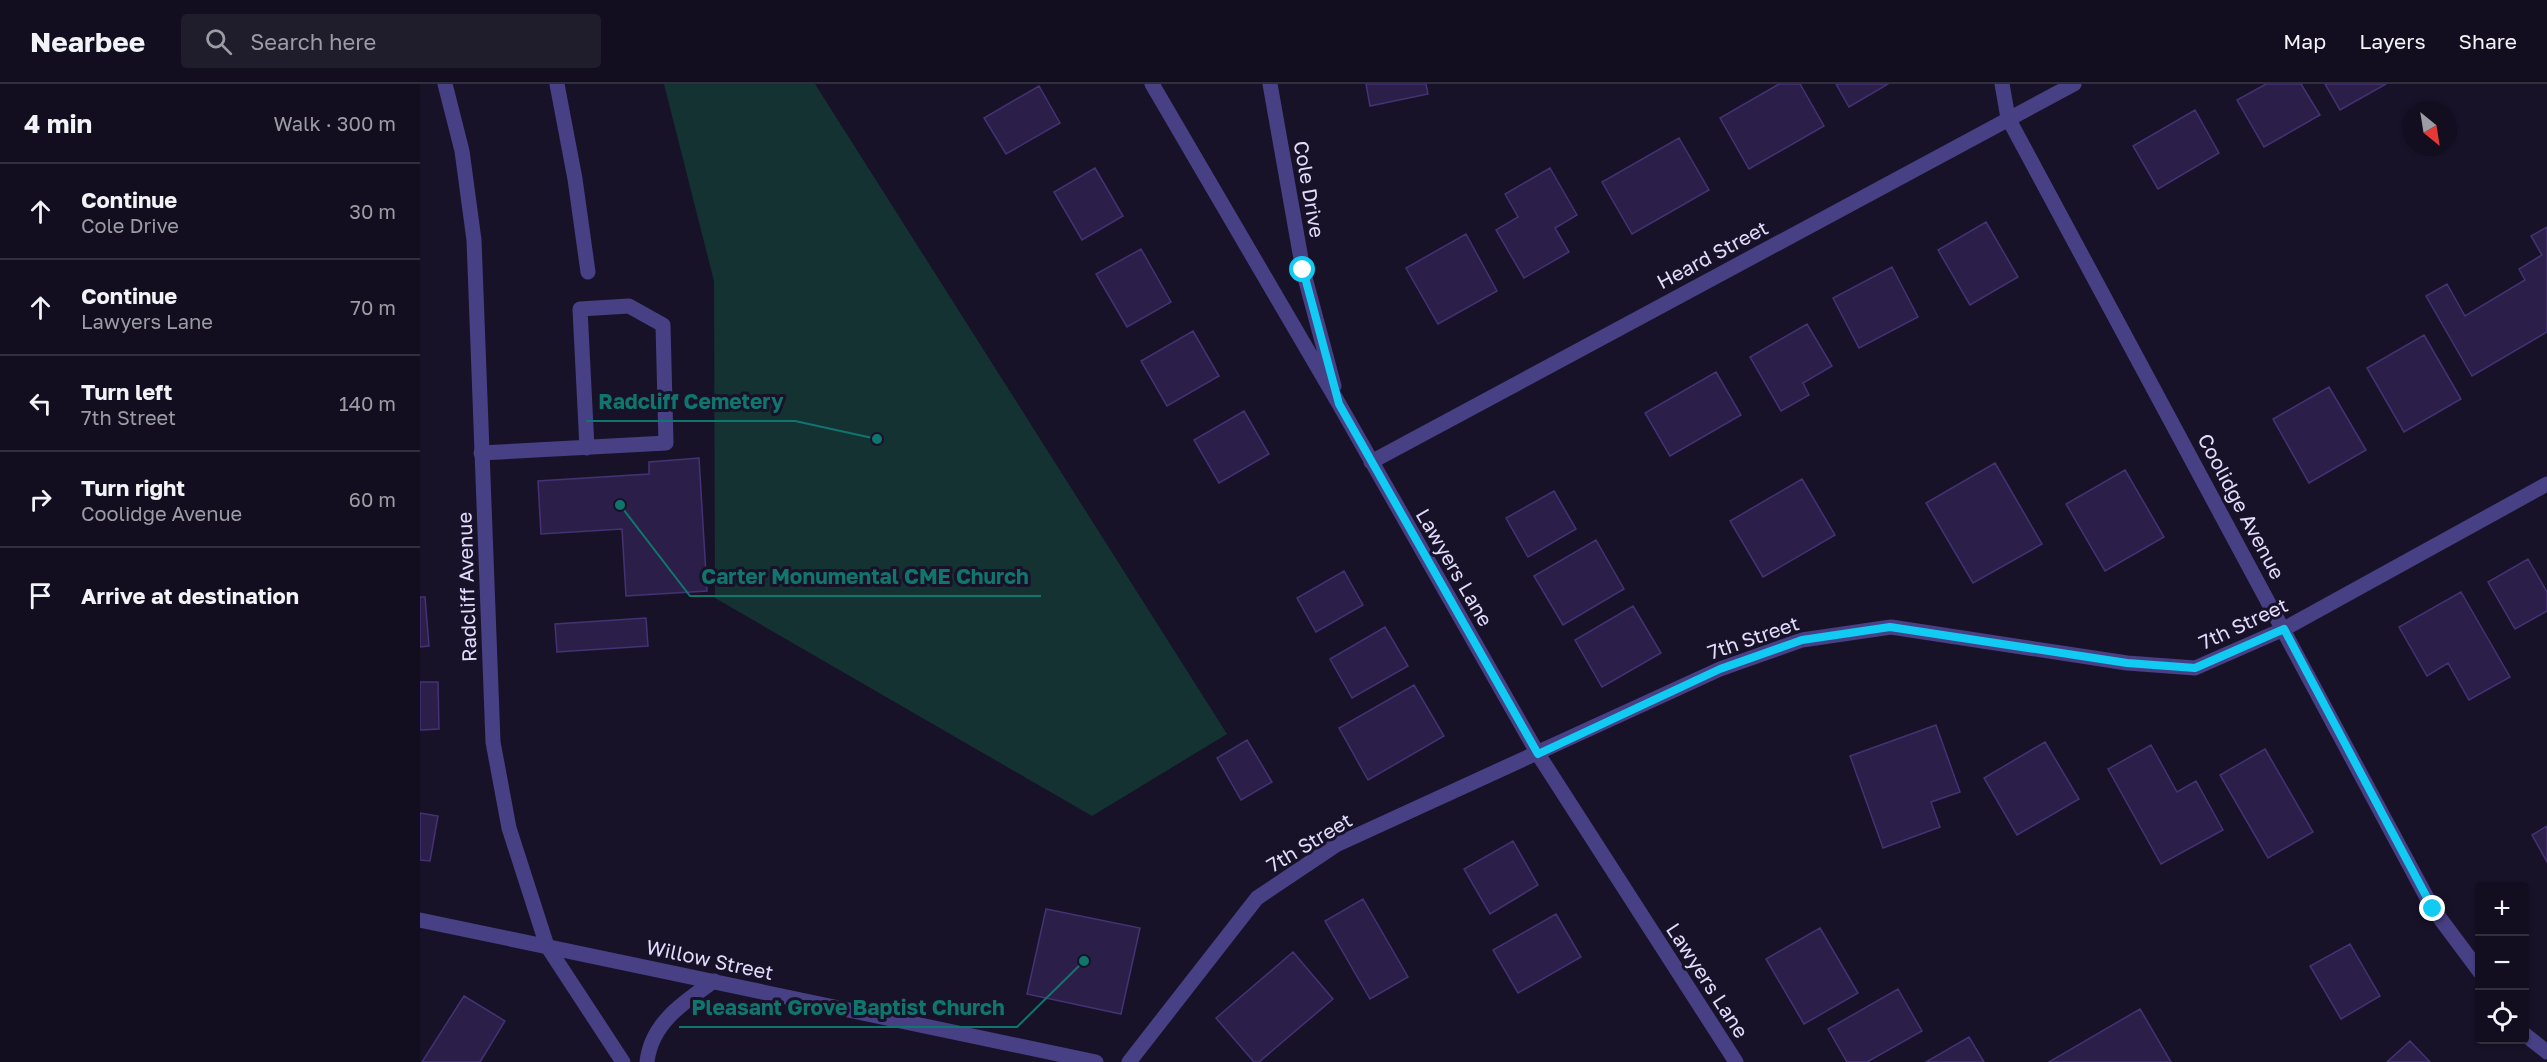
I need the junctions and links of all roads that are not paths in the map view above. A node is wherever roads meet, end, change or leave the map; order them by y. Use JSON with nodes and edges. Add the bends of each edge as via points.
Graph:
{"nodes":[{"id":1,"x":445,"y":84,"type":"edge"},
{"id":2,"x":557,"y":84,"type":"edge"},
{"id":3,"x":1152,"y":84,"type":"edge"},
{"id":4,"x":1270,"y":84,"type":"edge"},
{"id":5,"x":2002,"y":84,"type":"edge"},
{"id":6,"x":2074,"y":84,"type":"edge"},
{"id":7,"x":2008,"y":118,"type":"junction"},
{"id":8,"x":588,"y":272,"type":"dead end"},
{"id":9,"x":1339,"y":404,"type":"junction"},
{"id":10,"x":587,"y":448,"type":"junction"},
{"id":11,"x":481,"y":453,"type":"junction"},
{"id":12,"x":1371,"y":462,"type":"junction"},
{"id":13,"x":2547,"y":484,"type":"edge"},
{"id":14,"x":2284,"y":629,"type":"junction"},
{"id":15,"x":1538,"y":754,"type":"junction"},
{"id":16,"x":420,"y":920,"type":"edge"},
{"id":17,"x":548,"y":946,"type":"junction"},
{"id":18,"x":2475,"y":965,"type":"edge"},
{"id":19,"x":714,"y":981,"type":"junction"},
{"id":20,"x":2529,"y":1038,"type":"edge"},
{"id":21,"x":2547,"y":1052,"type":"edge"},
{"id":22,"x":623,"y":1062,"type":"edge"},
{"id":23,"x":647,"y":1062,"type":"edge"},
{"id":24,"x":1096,"y":1062,"type":"edge"},
{"id":25,"x":1130,"y":1062,"type":"edge"},
{"id":26,"x":1736,"y":1062,"type":"edge"}],
"edges":[{"from":1,"to":11,"type":"street","name":"Radcliff Avenue","via":[[462,151],[474,240]]},
{"from":2,"to":8,"type":"street"},
{"from":3,"to":9,"type":"street","name":"Lawyers Lane"},
{"from":4,"to":9,"type":"street","name":"Cole Drive","via":[[1303,270]]},
{"from":5,"to":7,"type":"street","name":"Coolidge Avenue"},
{"from":6,"to":7,"type":"street","name":"Heard Street"},
{"from":7,"to":12,"type":"street","name":"Heard Street"},
{"from":7,"to":14,"type":"street","name":"Coolidge Avenue"},
{"from":9,"to":12,"type":"street","name":"Lawyers Lane"},
{"from":10,"to":10,"type":"street","via":[[666,443],[663,325],[629,306],[580,309]]},
{"from":10,"to":11,"type":"street"},
{"from":11,"to":17,"type":"street","name":"Radcliff Avenue","via":[[493,741],[509,828]]},
{"from":12,"to":15,"type":"street","name":"Lawyers Lane"},
{"from":13,"to":14,"type":"street","name":"7th Street"},
{"from":14,"to":15,"type":"street","name":"7th Street","via":[[2195,668],[2127,663],[1890,627],[1802,640],[1720,669]]},
{"from":14,"to":18,"type":"street","name":"Coolidge Avenue","via":[[2433,909]]},
{"from":15,"to":25,"type":"street","name":"7th Street","via":[[1336,845],[1257,898]]},
{"from":15,"to":26,"type":"street","name":"Lawyers Lane"},
{"from":16,"to":17,"type":"street","name":"Willow Street"},
{"from":17,"to":19,"type":"street","name":"Willow Street"},
{"from":17,"to":22,"type":"street","name":"Radcliff Avenue"},
{"from":19,"to":23,"type":"street","via":[[678,1006],[656,1031]]},
{"from":19,"to":24,"type":"street","name":"Willow Street"},
{"from":20,"to":21,"type":"street"}]}
